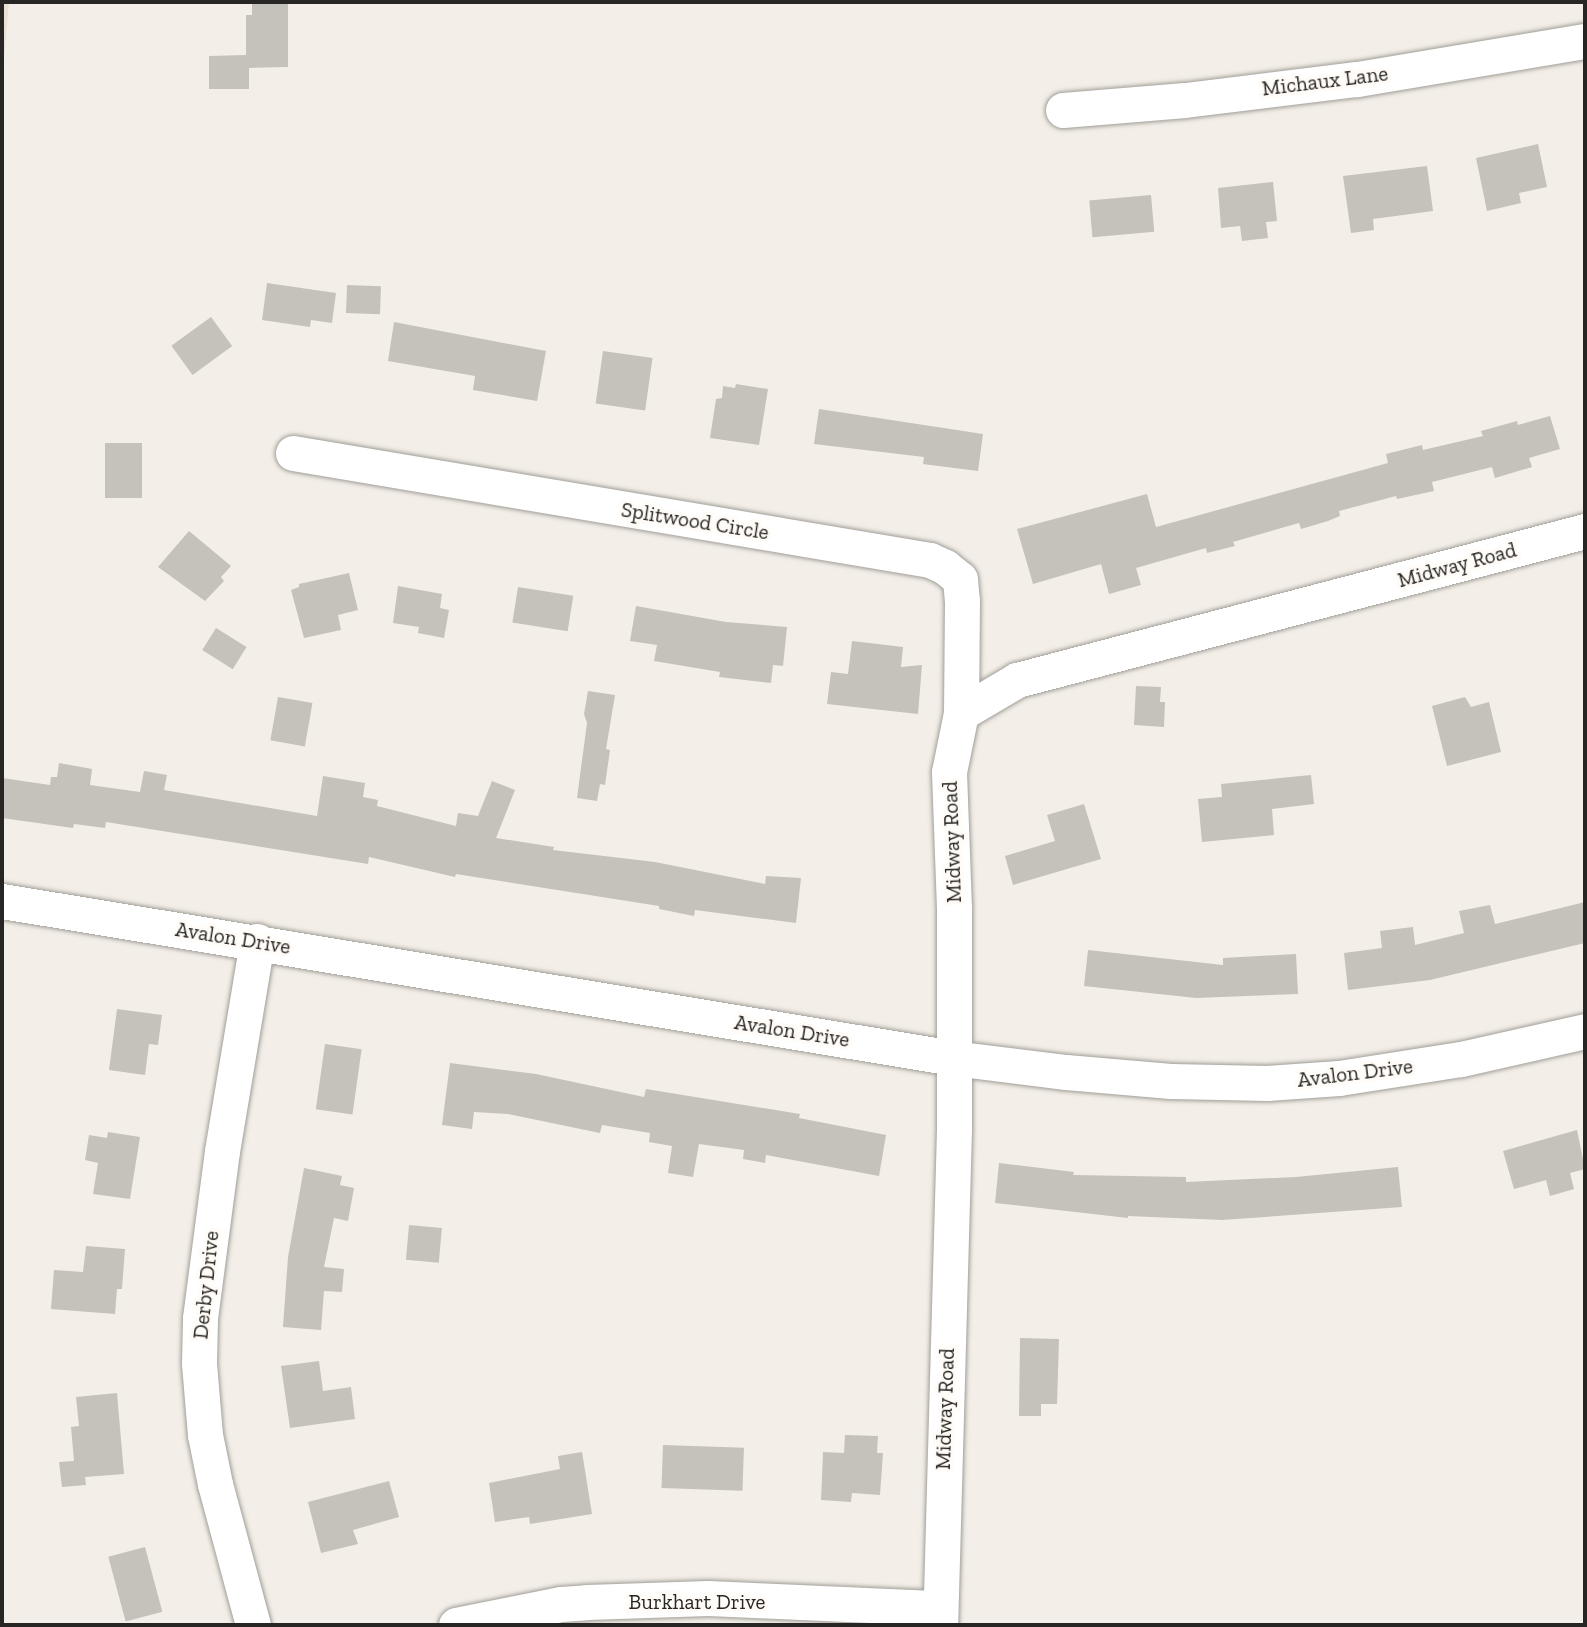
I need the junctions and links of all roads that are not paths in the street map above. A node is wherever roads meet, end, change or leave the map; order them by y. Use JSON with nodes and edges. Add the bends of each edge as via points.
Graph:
{"nodes":[{"id":1,"x":1585,"y":41,"type":"edge"},
{"id":2,"x":1063,"y":110,"type":"dead end"},
{"id":3,"x":293,"y":453,"type":"dead end"},
{"id":4,"x":1585,"y":531,"type":"edge"},
{"id":5,"x":961,"y":713,"type":"junction"},
{"id":6,"x":2,"y":901,"type":"edge"},
{"id":7,"x":257,"y":941,"type":"junction"},
{"id":8,"x":1585,"y":1031,"type":"edge"},
{"id":9,"x":953,"y":1058,"type":"junction"},
{"id":10,"x":940,"y":1616,"type":"edge"},
{"id":11,"x":253,"y":1625,"type":"edge"},
{"id":12,"x":456,"y":1625,"type":"edge"}],
"edges":[{"from":1,"to":2,"type":"street","name":"Michaux Lane","via":[[1357,79]]},
{"from":3,"to":5,"type":"street","name":"Splitwood Circle","via":[[930,560],[960,579]]},
{"from":4,"to":5,"type":"street","name":"Midway Road","via":[[1017,680]]},
{"from":5,"to":9,"type":"street","name":"Midway Road","via":[[949,772]]},
{"from":6,"to":7,"type":"street","name":"Avalon Drive"},
{"from":7,"to":9,"type":"street","name":"Avalon Drive"},
{"from":7,"to":11,"type":"street","name":"Derby Drive","via":[[222,1151],[200,1318],[199,1363],[212,1472]]},
{"from":8,"to":9,"type":"street","name":"Avalon Drive","via":[[1461,1059],[1339,1078],[1267,1083],[1158,1080]]},
{"from":9,"to":10,"type":"street","name":"Midway Road"},
{"from":10,"to":12,"type":"street","name":"Burkhart Drive","via":[[708,1598],[587,1602]]}]}
